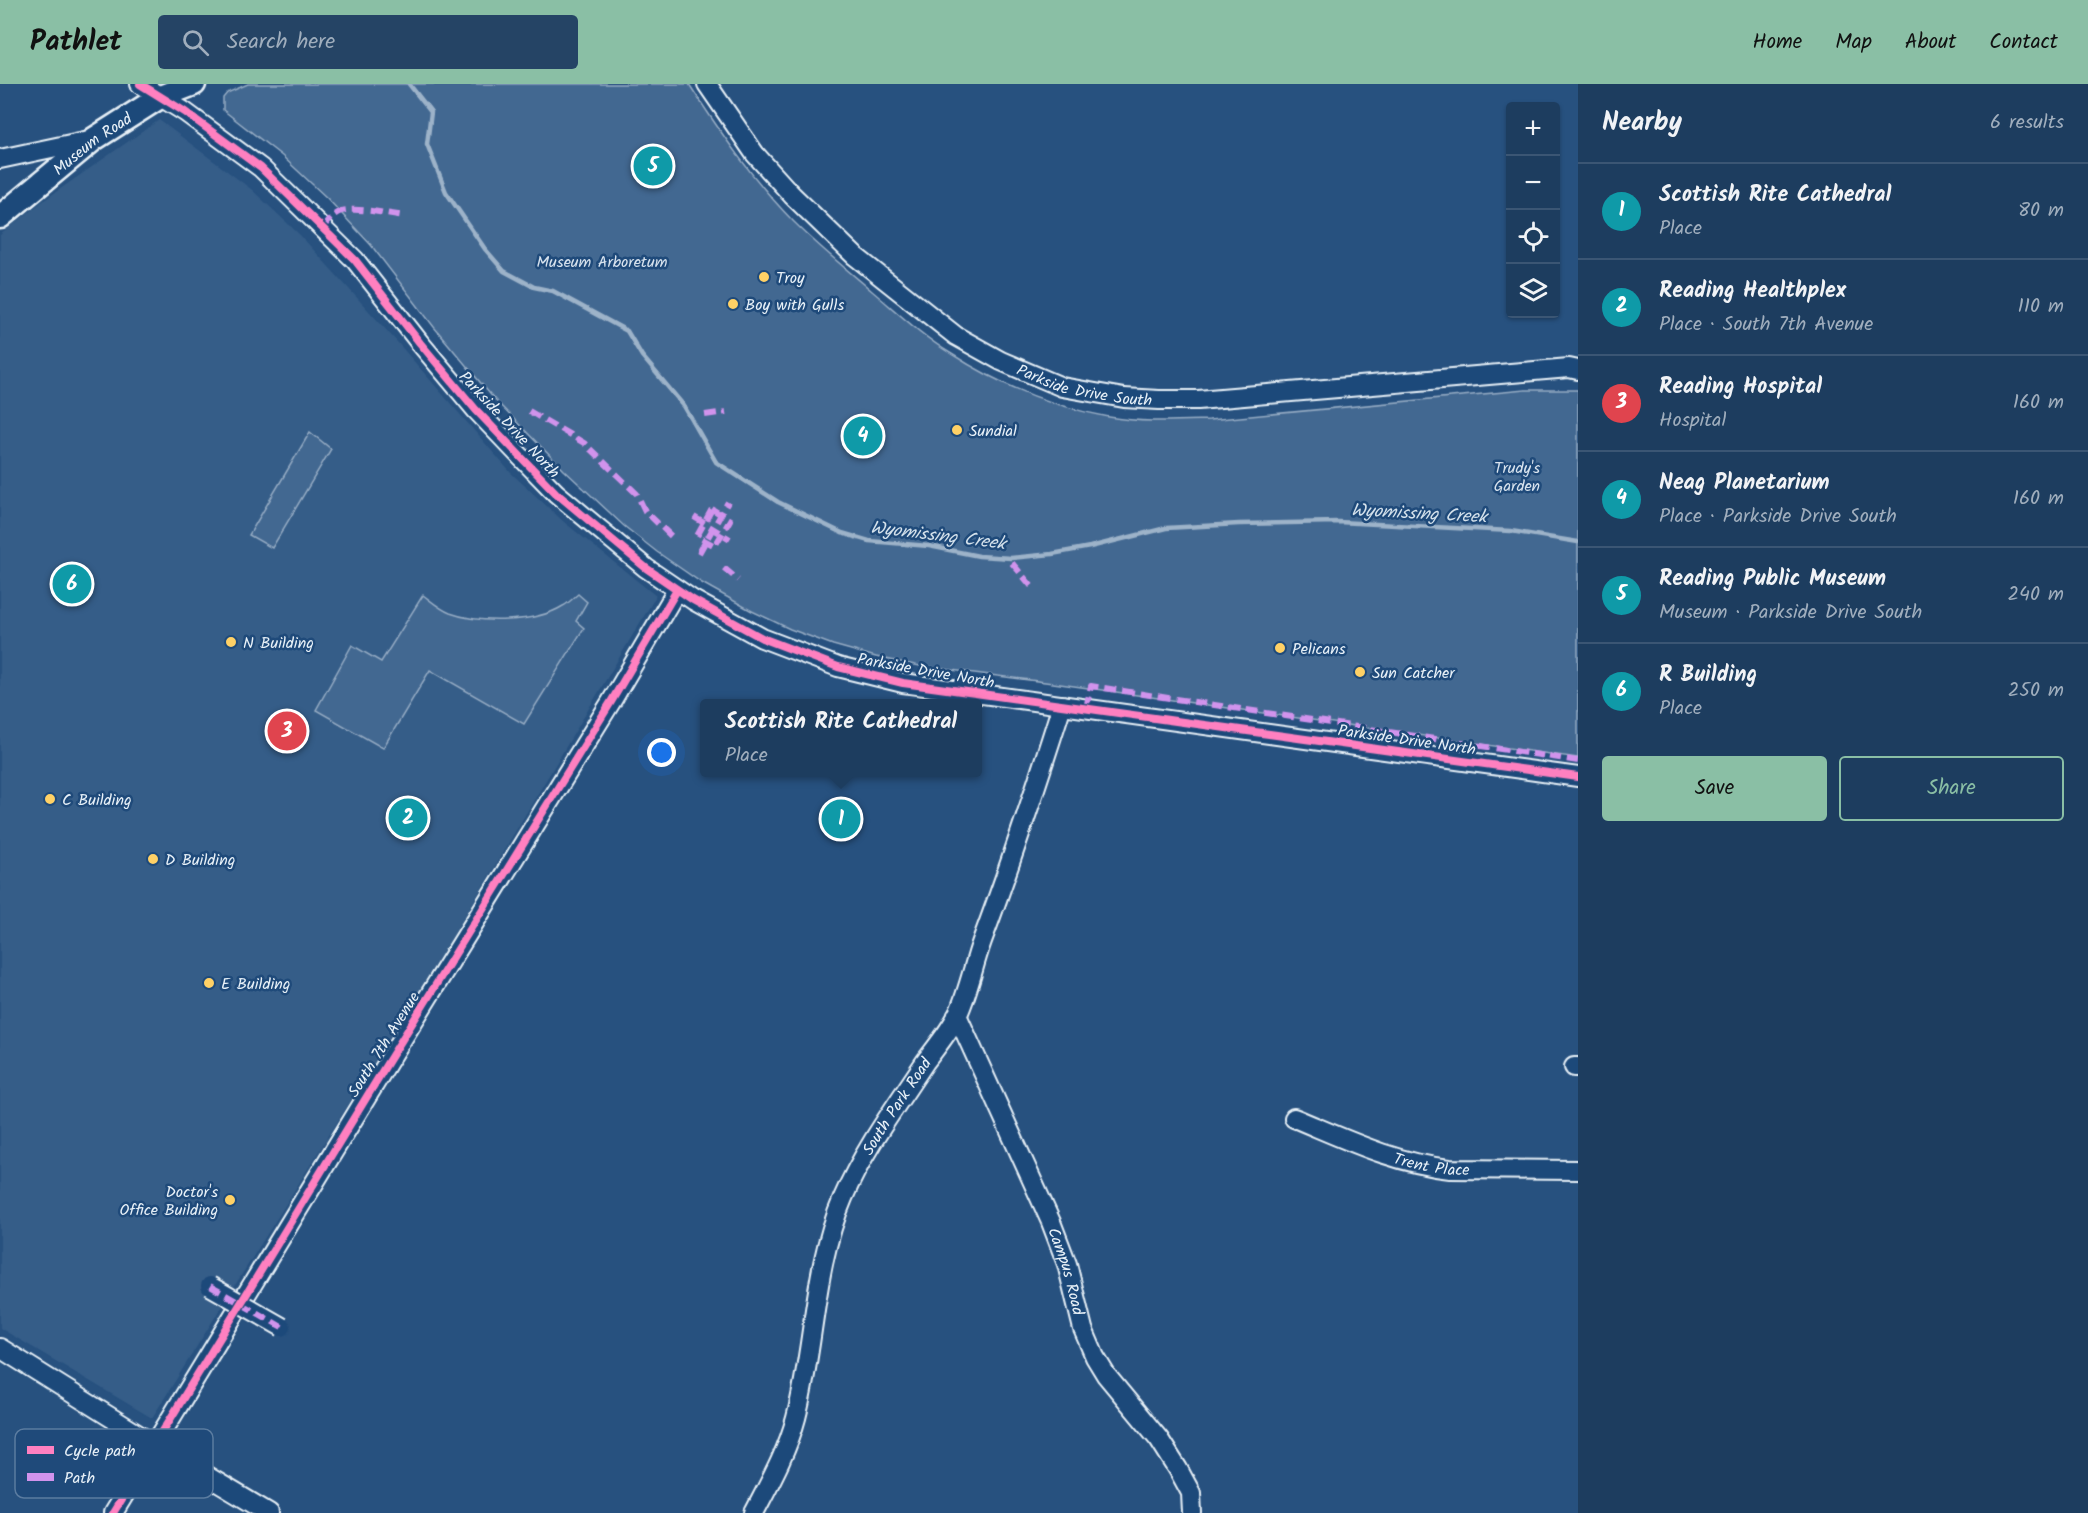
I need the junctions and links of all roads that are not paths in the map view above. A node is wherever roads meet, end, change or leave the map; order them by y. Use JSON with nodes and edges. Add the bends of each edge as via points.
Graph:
{"nodes":[{"id":1,"x":140,"y":84,"type":"edge"},
{"id":2,"x":194,"y":84,"type":"edge"},
{"id":3,"x":707,"y":84,"type":"edge"},
{"id":4,"x":160,"y":97,"type":"junction"},
{"id":5,"x":94,"y":139,"type":"junction"},
{"id":6,"x":0,"y":159,"type":"edge"},
{"id":7,"x":0,"y":217,"type":"edge"},
{"id":8,"x":1575,"y":366,"type":"edge"},
{"id":9,"x":677,"y":590,"type":"junction"},
{"id":10,"x":1062,"y":705,"type":"junction"},
{"id":11,"x":1578,"y":777,"type":"edge"},
{"id":12,"x":957,"y":1015,"type":"junction"},
{"id":13,"x":1294,"y":1118,"type":"dead end"},
{"id":14,"x":1578,"y":1170,"type":"edge"},
{"id":15,"x":210,"y":1286,"type":"dead end"},
{"id":16,"x":282,"y":1327,"type":"dead end"},
{"id":17,"x":0,"y":1348,"type":"edge"},
{"id":18,"x":129,"y":1429,"type":"edge"},
{"id":19,"x":165,"y":1429,"type":"edge"},
{"id":20,"x":213,"y":1480,"type":"edge"},
{"id":21,"x":122,"y":1498,"type":"edge"},
{"id":22,"x":113,"y":1513,"type":"edge"},
{"id":23,"x":268,"y":1513,"type":"edge"},
{"id":24,"x":754,"y":1513,"type":"edge"},
{"id":25,"x":1192,"y":1513,"type":"edge"}],
"edges":[{"from":1,"to":4,"type":"street","name":"Parkside Drive North"},
{"from":2,"to":4,"type":"main road","name":"Museum Road"},
{"from":3,"to":8,"type":"street","name":"Parkside Drive South","via":[[755,154],[855,256],[956,336],[1001,361],[1062,387],[1124,398],[1198,399]]},
{"from":4,"to":5,"type":"main road","name":"Museum Road"},
{"from":4,"to":9,"type":"street","name":"Parkside Drive North","via":[[261,168],[355,260],[476,410],[556,493]]},
{"from":5,"to":6,"type":"street"},
{"from":5,"to":7,"type":"main road","name":"Museum Road"},
{"from":9,"to":10,"type":"street","name":"Parkside Drive North","via":[[762,638],[838,667],[903,682]]},
{"from":9,"to":19,"type":"street","name":"South 7th Avenue"},
{"from":10,"to":11,"type":"street","name":"Parkside Drive North"},
{"from":10,"to":12,"type":"street","name":"South Park Road"},
{"from":12,"to":24,"type":"street","name":"South Park Road","via":[[862,1158],[843,1198],[819,1275],[793,1431]]},
{"from":12,"to":25,"type":"street","name":"Campus Road","via":[[1051,1222],[1095,1357],[1178,1469],[1191,1493]]},
{"from":13,"to":14,"type":"street","name":"Trent Place","via":[[1384,1155],[1432,1167]]},
{"from":15,"to":16,"type":"street","bridge":true},
{"from":17,"to":18,"type":"street"},
{"from":20,"to":23,"type":"street"},
{"from":21,"to":22,"type":"street","name":"South 7th Avenue"}]}
